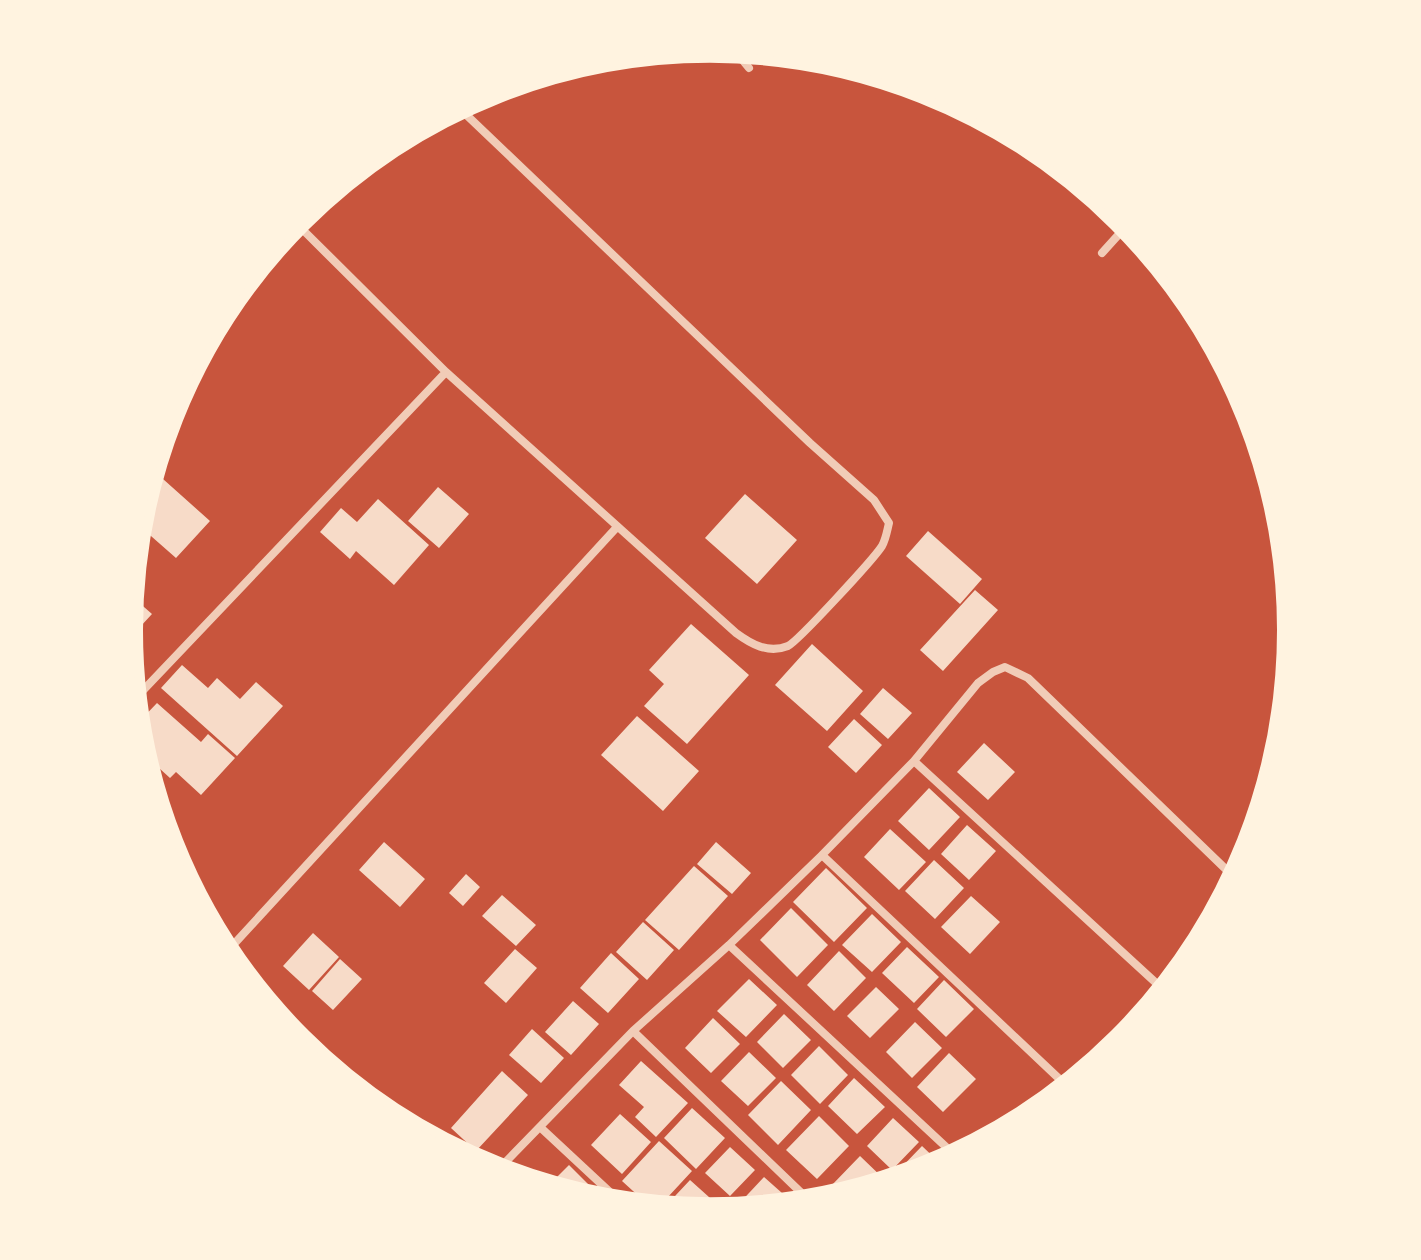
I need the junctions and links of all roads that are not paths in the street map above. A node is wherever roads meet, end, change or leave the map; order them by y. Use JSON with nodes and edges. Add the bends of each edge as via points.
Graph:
{"nodes":[{"id":1,"x":741,"y":59,"type":"edge"},
{"id":2,"x":749,"y":68,"type":"dead end"},
{"id":3,"x":465,"y":114,"type":"edge"},
{"id":4,"x":302,"y":230,"type":"edge"},
{"id":5,"x":1121,"y":232,"type":"edge"},
{"id":6,"x":1102,"y":253,"type":"dead end"},
{"id":7,"x":446,"y":372,"type":"junction"},
{"id":8,"x":617,"y":527,"type":"junction"},
{"id":9,"x":142,"y":692,"type":"edge"},
{"id":10,"x":914,"y":761,"type":"junction"},
{"id":11,"x":822,"y":855,"type":"junction"},
{"id":12,"x":1229,"y":872,"type":"edge"},
{"id":13,"x":233,"y":945,"type":"edge"},
{"id":14,"x":729,"y":945,"type":"junction"},
{"id":15,"x":1158,"y":985,"type":"edge"},
{"id":16,"x":633,"y":1031,"type":"junction"},
{"id":17,"x":1062,"y":1081,"type":"edge"},
{"id":18,"x":540,"y":1127,"type":"junction"},
{"id":19,"x":949,"y":1149,"type":"edge"},
{"id":20,"x":505,"y":1163,"type":"edge"},
{"id":21,"x":611,"y":1193,"type":"edge"},
{"id":22,"x":803,"y":1194,"type":"edge"}],
"edges":[{"from":1,"to":2,"type":"street"},
{"from":3,"to":8,"type":"street","via":[[874,500],[889,523],[872,560],[790,645],[770,649],[736,633]]},
{"from":4,"to":7,"type":"street"},
{"from":5,"to":6,"type":"street"},
{"from":7,"to":8,"type":"street"},
{"from":7,"to":9,"type":"street"},
{"from":8,"to":13,"type":"street"},
{"from":10,"to":11,"type":"street"},
{"from":10,"to":12,"type":"street","via":[[978,683],[1005,667],[1028,678]]},
{"from":10,"to":15,"type":"street"},
{"from":11,"to":14,"type":"street"},
{"from":11,"to":17,"type":"street"},
{"from":14,"to":16,"type":"street"},
{"from":14,"to":19,"type":"street"},
{"from":16,"to":18,"type":"street"},
{"from":16,"to":22,"type":"street"},
{"from":18,"to":20,"type":"street"},
{"from":18,"to":21,"type":"street"}]}
